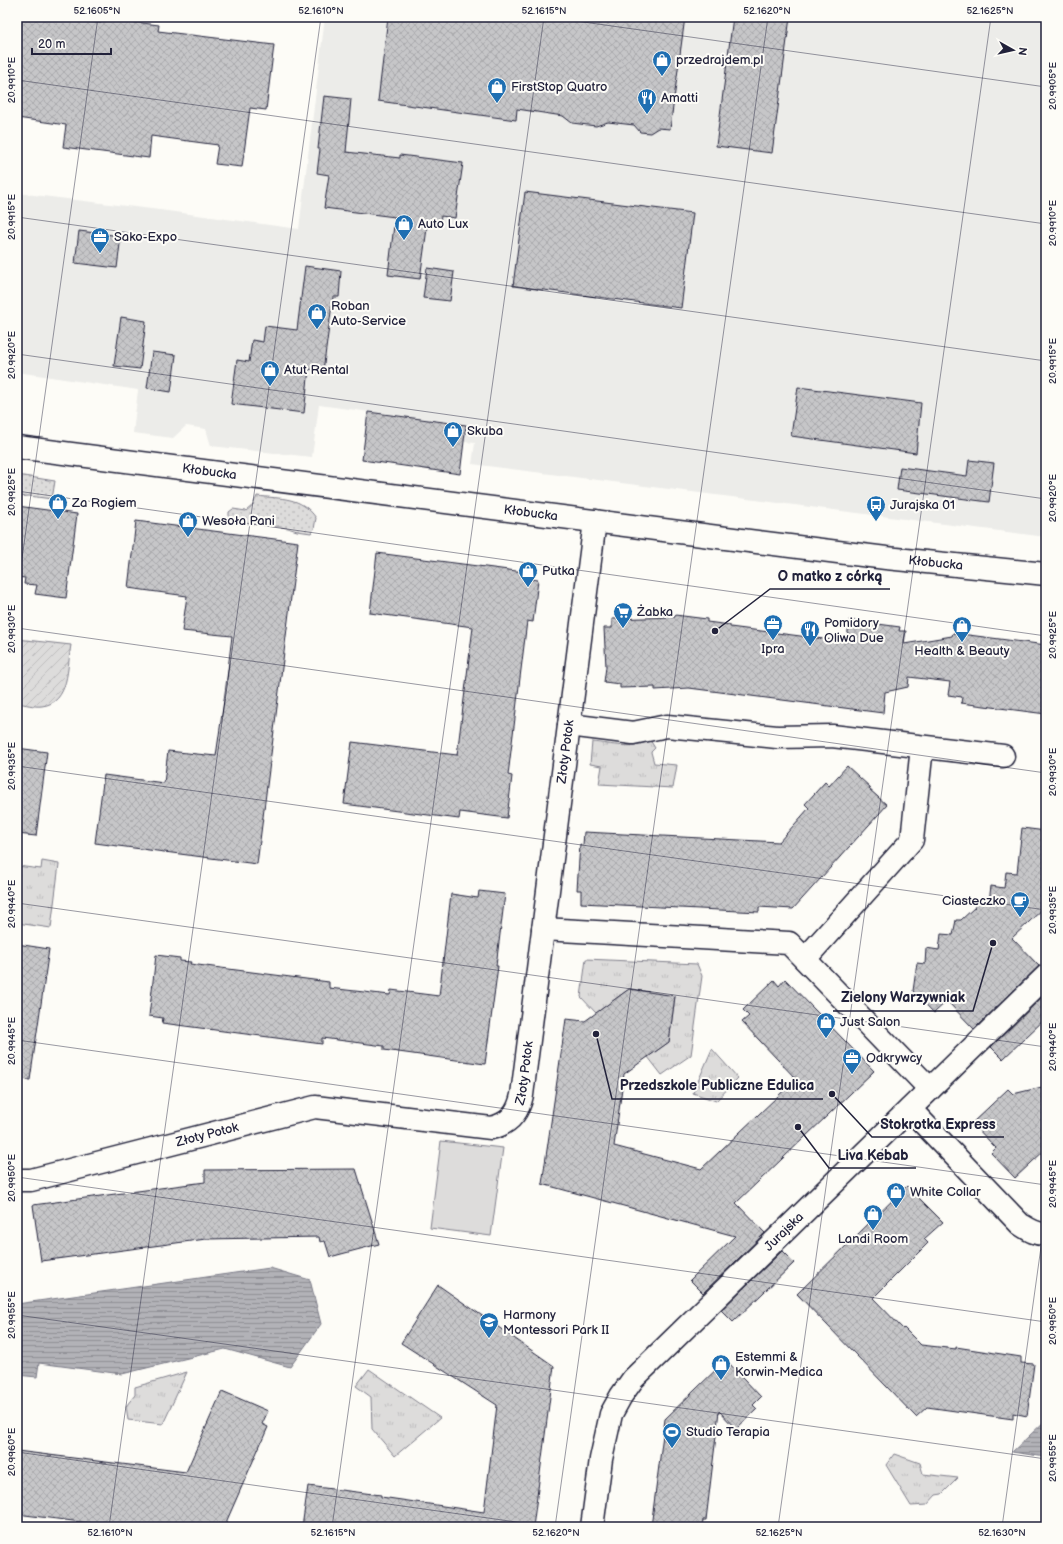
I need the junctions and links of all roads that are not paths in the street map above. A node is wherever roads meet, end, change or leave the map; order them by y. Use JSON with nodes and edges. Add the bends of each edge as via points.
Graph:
{"nodes":[{"id":1,"x":17,"y":447,"type":"edge"},
{"id":2,"x":595,"y":521,"type":"junction"},
{"id":3,"x":1046,"y":574,"type":"edge"},
{"id":4,"x":569,"y":726,"type":"junction"},
{"id":5,"x":922,"y":747,"type":"junction"},
{"id":6,"x":1003,"y":756,"type":"dead end"},
{"id":7,"x":543,"y":929,"type":"junction"},
{"id":8,"x":805,"y":959,"type":"junction"},
{"id":9,"x":1046,"y":976,"type":"edge"},
{"id":10,"x":930,"y":1089,"type":"junction"},
{"id":11,"x":910,"y":1109,"type":"junction"},
{"id":12,"x":17,"y":1180,"type":"edge"},
{"id":13,"x":1046,"y":1234,"type":"edge"},
{"id":14,"x":592,"y":1527,"type":"edge"}],
"edges":[{"from":1,"to":2,"type":"street","name":"Kłobucka"},
{"from":2,"to":3,"type":"street","name":"Kłobucka","via":[[886,558]]},
{"from":2,"to":4,"type":"street","name":"Złoty Potok"},
{"from":4,"to":5,"type":"street","via":[[632,733],[668,726],[776,737],[832,736]]},
{"from":4,"to":7,"type":"street","name":"Złoty Potok"},
{"from":5,"to":6,"type":"street"},
{"from":5,"to":8,"type":"street","via":[[912,840]]},
{"from":7,"to":8,"type":"street","via":[[789,943]]},
{"from":7,"to":12,"type":"street","name":"Złoty Potok","via":[[520,1105],[508,1122],[500,1126],[482,1128],[315,1107],[31,1180]]},
{"from":8,"to":10,"type":"street"},
{"from":9,"to":10,"type":"street","name":"Jurajska"},
{"from":10,"to":11,"type":"street","name":"Jurajska"},
{"from":11,"to":13,"type":"street","via":[[1020,1224],[1030,1230]]},
{"from":11,"to":14,"type":"street","name":"Jurajska","via":[[633,1379],[620,1396],[611,1414],[601,1459]]}]}
